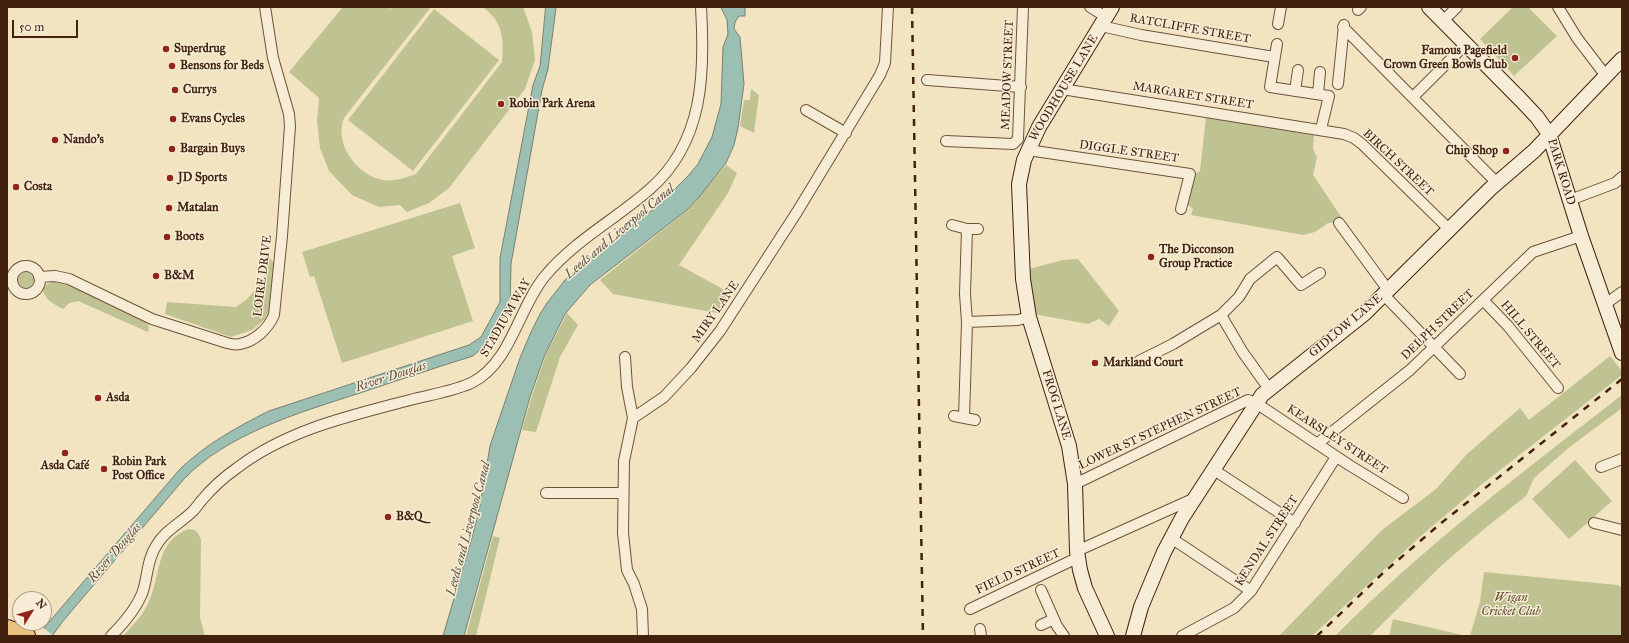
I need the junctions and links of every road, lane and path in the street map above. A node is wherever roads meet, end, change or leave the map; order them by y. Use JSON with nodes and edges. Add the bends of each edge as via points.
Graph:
{"nodes":[{"id":1,"x":264,"y":7,"type":"edge"},
{"id":2,"x":701,"y":7,"type":"edge"},
{"id":3,"x":888,"y":7,"type":"edge"},
{"id":4,"x":1023,"y":7,"type":"edge"},
{"id":5,"x":1090,"y":7,"type":"edge"},
{"id":6,"x":1281,"y":7,"type":"edge"},
{"id":7,"x":1429,"y":7,"type":"edge"},
{"id":8,"x":1456,"y":7,"type":"edge"},
{"id":9,"x":1558,"y":7,"type":"edge"},
{"id":10,"x":1106,"y":17,"type":"edge"},
{"id":11,"x":1443,"y":21,"type":"junction"},
{"id":12,"x":1278,"y":24,"type":"dead end"},
{"id":13,"x":1277,"y":44,"type":"dead end"},
{"id":14,"x":1465,"y":45,"type":"junction"},
{"id":15,"x":1274,"y":57,"type":"junction"},
{"id":16,"x":1622,"y":59,"type":"edge"},
{"id":17,"x":1298,"y":70,"type":"dead end"},
{"id":18,"x":1320,"y":72,"type":"dead end"},
{"id":19,"x":1606,"y":76,"type":"junction"},
{"id":20,"x":927,"y":80,"type":"dead end"},
{"id":21,"x":1338,"y":84,"type":"dead end"},
{"id":22,"x":1021,"y":87,"type":"junction"},
{"id":23,"x":1062,"y":89,"type":"junction"},
{"id":24,"x":1295,"y":91,"type":"junction"},
{"id":25,"x":1318,"y":94,"type":"junction"},
{"id":26,"x":1413,"y":97,"type":"junction"},
{"id":27,"x":806,"y":110,"type":"dead end"},
{"id":28,"x":1321,"y":129,"type":"junction"},
{"id":29,"x":846,"y":133,"type":"junction"},
{"id":30,"x":1549,"y":134,"type":"junction"},
{"id":31,"x":946,"y":141,"type":"dead end"},
{"id":32,"x":1028,"y":150,"type":"junction"},
{"id":33,"x":1021,"y":170,"type":"joint"},
{"id":34,"x":1622,"y":177,"type":"edge"},
{"id":35,"x":1497,"y":183,"type":"junction"},
{"id":36,"x":1570,"y":200,"type":"junction"},
{"id":37,"x":1181,"y":209,"type":"dead end"},
{"id":38,"x":1339,"y":224,"type":"dead end"},
{"id":39,"x":952,"y":226,"type":"dead end"},
{"id":40,"x":978,"y":228,"type":"dead end"},
{"id":41,"x":966,"y":229,"type":"junction"},
{"id":42,"x":1449,"y":229,"type":"junction"},
{"id":43,"x":1581,"y":236,"type":"junction"},
{"id":44,"x":1320,"y":273,"type":"dead end"},
{"id":45,"x":39,"y":277,"type":"junction"},
{"id":46,"x":9,"y":281,"type":"edge"},
{"id":47,"x":1386,"y":292,"type":"junction"},
{"id":48,"x":1622,"y":292,"type":"edge"},
{"id":49,"x":1483,"y":300,"type":"junction"},
{"id":50,"x":1604,"y":305,"type":"junction"},
{"id":51,"x":1221,"y":315,"type":"junction"},
{"id":52,"x":1029,"y":317,"type":"junction"},
{"id":53,"x":967,"y":322,"type":"junction"},
{"id":54,"x":1434,"y":348,"type":"junction"},
{"id":55,"x":1622,"y":353,"type":"edge"},
{"id":56,"x":625,"y":357,"type":"dead end"},
{"id":57,"x":1139,"y":361,"type":"dead end"},
{"id":58,"x":1460,"y":374,"type":"dead end"},
{"id":59,"x":1558,"y":388,"type":"dead end"},
{"id":60,"x":1269,"y":389,"type":"junction"},
{"id":61,"x":1256,"y":403,"type":"junction"},
{"id":62,"x":634,"y":418,"type":"junction"},
{"id":63,"x":975,"y":420,"type":"dead end"},
{"id":64,"x":1318,"y":444,"type":"junction"},
{"id":65,"x":1336,"y":457,"type":"junction"},
{"id":66,"x":1622,"y":458,"type":"edge"},
{"id":67,"x":1601,"y":468,"type":"dead end"},
{"id":68,"x":1214,"y":470,"type":"junction"},
{"id":69,"x":1075,"y":484,"type":"junction"},
{"id":70,"x":546,"y":493,"type":"dead end"},
{"id":71,"x":622,"y":493,"type":"junction"},
{"id":72,"x":1197,"y":497,"type":"junction"},
{"id":73,"x":1404,"y":498,"type":"dead end"},
{"id":74,"x":1296,"y":523,"type":"junction"},
{"id":75,"x":1594,"y":523,"type":"dead end"},
{"id":76,"x":1622,"y":530,"type":"edge"},
{"id":77,"x":1171,"y":538,"type":"junction"},
{"id":78,"x":1077,"y":555,"type":"junction"},
{"id":79,"x":1041,"y":590,"type":"dead end"},
{"id":80,"x":1251,"y":591,"type":"junction"},
{"id":81,"x":970,"y":609,"type":"dead end"},
{"id":82,"x":7,"y":618,"type":"edge"},
{"id":83,"x":1054,"y":619,"type":"junction"},
{"id":84,"x":1041,"y":625,"type":"dead end"},
{"id":85,"x":7,"y":629,"type":"edge"},
{"id":86,"x":26,"y":636,"type":"edge"},
{"id":87,"x":111,"y":636,"type":"edge"},
{"id":88,"x":643,"y":636,"type":"edge"},
{"id":89,"x":1064,"y":636,"type":"edge"},
{"id":90,"x":1107,"y":636,"type":"edge"},
{"id":91,"x":1133,"y":636,"type":"edge"},
{"id":92,"x":1182,"y":636,"type":"edge"}],
"edges":[{"from":1,"to":45,"type":"street","name":"LOIRE DRIVE","via":[[273,58],[290,126],[274,315],[262,333],[240,344],[227,343],[152,319],[70,279],[56,276]]},
{"from":2,"to":87,"type":"street","name":"STADIUM WAY","via":[[702,86],[693,123],[674,162],[651,188],[571,250],[544,277],[526,304],[505,350],[492,368],[466,386],[320,426],[276,443],[233,470],[157,545],[148,564],[139,600],[131,614]]},
{"from":3,"to":29,"type":"street","name":"MIRY LANE","via":[[885,63]]},
{"from":4,"to":22,"type":"street","name":"MEADOW STREET"},
{"from":5,"to":10,"type":"street","name":"RATCLIFFE STREET"},
{"from":6,"to":12,"type":"street"},
{"from":7,"to":11,"type":"street","name":"PARK ROAD"},
{"from":8,"to":11,"type":"street"},
{"from":9,"to":19,"type":"street","via":[[1577,38]]},
{"from":10,"to":15,"type":"street","name":"RATCLIFFE STREET","via":[[1141,35]]},
{"from":10,"to":23,"type":"street","name":"WOODHOUSE LANE"},
{"from":11,"to":14,"type":"street","name":"PARK ROAD"},
{"from":13,"to":15,"type":"street"},
{"from":14,"to":26,"type":"street"},
{"from":14,"to":30,"type":"street","name":"PARK ROAD","via":[[1526,105]]},
{"from":15,"to":24,"type":"street","via":[[1270,87]]},
{"from":16,"to":19,"type":"street","name":"GIDLOW LANE"},
{"from":17,"to":24,"type":"street"},
{"from":18,"to":25,"type":"street"},
{"from":19,"to":30,"type":"street","name":"GIDLOW LANE"},
{"from":20,"to":22,"type":"street"},
{"from":21,"to":26,"type":"street","via":[[1344,26]]},
{"from":22,"to":31,"type":"street","name":"MEADOW STREET","via":[[1016,142],[1013,144]]},
{"from":23,"to":28,"type":"street","name":"MARGARET STREET"},
{"from":23,"to":32,"type":"street","name":"WOODHOUSE LANE"},
{"from":24,"to":25,"type":"street"},
{"from":25,"to":28,"type":"street","via":[[1329,96]]},
{"from":26,"to":35,"type":"street"},
{"from":27,"to":29,"type":"street"},
{"from":28,"to":42,"type":"street","name":"BIRCH STREET","via":[[1354,138]]},
{"from":29,"to":62,"type":"street","name":"MIRY LANE","via":[[720,331],[691,368],[664,396]]},
{"from":30,"to":35,"type":"street","name":"GIDLOW LANE","via":[[1534,151]]},
{"from":30,"to":36,"type":"street","name":"PARK ROAD"},
{"from":32,"to":33,"type":"street","name":"WOODHOUSE LANE"},
{"from":32,"to":37,"type":"street","name":"DIGGLE STREET","via":[[1190,174]]},
{"from":33,"to":52,"type":"street","name":"FROG LANE","via":[[1019,202],[1023,279]]},
{"from":34,"to":36,"type":"street","via":[[1615,183]]},
{"from":35,"to":42,"type":"street","name":"GIDLOW LANE"},
{"from":36,"to":43,"type":"street","name":"PARK ROAD"},
{"from":38,"to":47,"type":"street"},
{"from":39,"to":41,"type":"street"},
{"from":40,"to":41,"type":"street"},
{"from":41,"to":53,"type":"street"},
{"from":42,"to":47,"type":"street","name":"GIDLOW LANE"},
{"from":43,"to":49,"type":"street","name":"DELPH STREET","via":[[1533,252]]},
{"from":43,"to":50,"type":"street","name":"PARK ROAD"},
{"from":44,"to":51,"type":"street","via":[[1301,285],[1277,257],[1250,279],[1239,297]]},
{"from":45,"to":46,"type":"street","via":[[32,267],[23,266],[13,273]]},
{"from":45,"to":46,"type":"street","via":[[40,282],[35,290],[26,294],[18,292]]},
{"from":47,"to":54,"type":"street"},
{"from":47,"to":60,"type":"street","name":"GIDLOW LANE","via":[[1364,314]]},
{"from":48,"to":50,"type":"street"},
{"from":49,"to":54,"type":"street","name":"DELPH STREET"},
{"from":49,"to":59,"type":"street","name":"HILL STREET","via":[[1508,326]]},
{"from":50,"to":55,"type":"street","name":"PARK ROAD"},
{"from":51,"to":57,"type":"street"},
{"from":51,"to":60,"type":"street"},
{"from":52,"to":53,"type":"street","via":[[1018,320]]},
{"from":52,"to":69,"type":"street","name":"FROG LANE","via":[[1069,446]]},
{"from":53,"to":63,"type":"street","via":[[959,417]]},
{"from":54,"to":58,"type":"street"},
{"from":54,"to":64,"type":"street","name":"DELPH STREET"},
{"from":56,"to":62,"type":"street","via":[[626,387]]},
{"from":60,"to":61,"type":"street","name":"GIDLOW LANE"},
{"from":61,"to":64,"type":"street","name":"KEARSLEY STREET"},
{"from":61,"to":68,"type":"street","name":"GIDLOW LANE"},
{"from":61,"to":69,"type":"street","name":"LOWER ST STEPHEN STREET","via":[[1248,400],[1230,408]]},
{"from":62,"to":71,"type":"street","via":[[624,461]]},
{"from":64,"to":65,"type":"street","name":"KEARSLEY STREET"},
{"from":65,"to":73,"type":"street","name":"KEARSLEY STREET"},
{"from":65,"to":74,"type":"street","name":"KENDAL STREET"},
{"from":66,"to":67,"type":"street"},
{"from":68,"to":72,"type":"street","name":"GIDLOW LANE"},
{"from":68,"to":74,"type":"street"},
{"from":69,"to":78,"type":"street","name":"FROG LANE"},
{"from":70,"to":71,"type":"street"},
{"from":71,"to":88,"type":"street","via":[[627,570],[642,609]]},
{"from":72,"to":77,"type":"street","name":"GIDLOW LANE"},
{"from":72,"to":78,"type":"street","name":"FIELD STREET"},
{"from":74,"to":80,"type":"street","name":"KENDAL STREET"},
{"from":75,"to":76,"type":"street"},
{"from":77,"to":80,"type":"street"},
{"from":77,"to":91,"type":"street","name":"GIDLOW LANE","via":[[1141,608]]},
{"from":78,"to":81,"type":"street","name":"FIELD STREET"},
{"from":78,"to":90,"type":"street","name":"FROG LANE","via":[[1086,588]]},
{"from":79,"to":83,"type":"street"},
{"from":80,"to":92,"type":"street","name":"KENDAL STREET","via":[[1234,608]]},
{"from":82,"to":86,"type":"street"},
{"from":83,"to":84,"type":"street"},
{"from":83,"to":89,"type":"street"},
{"from":85,"to":86,"type":"highway"}]}
